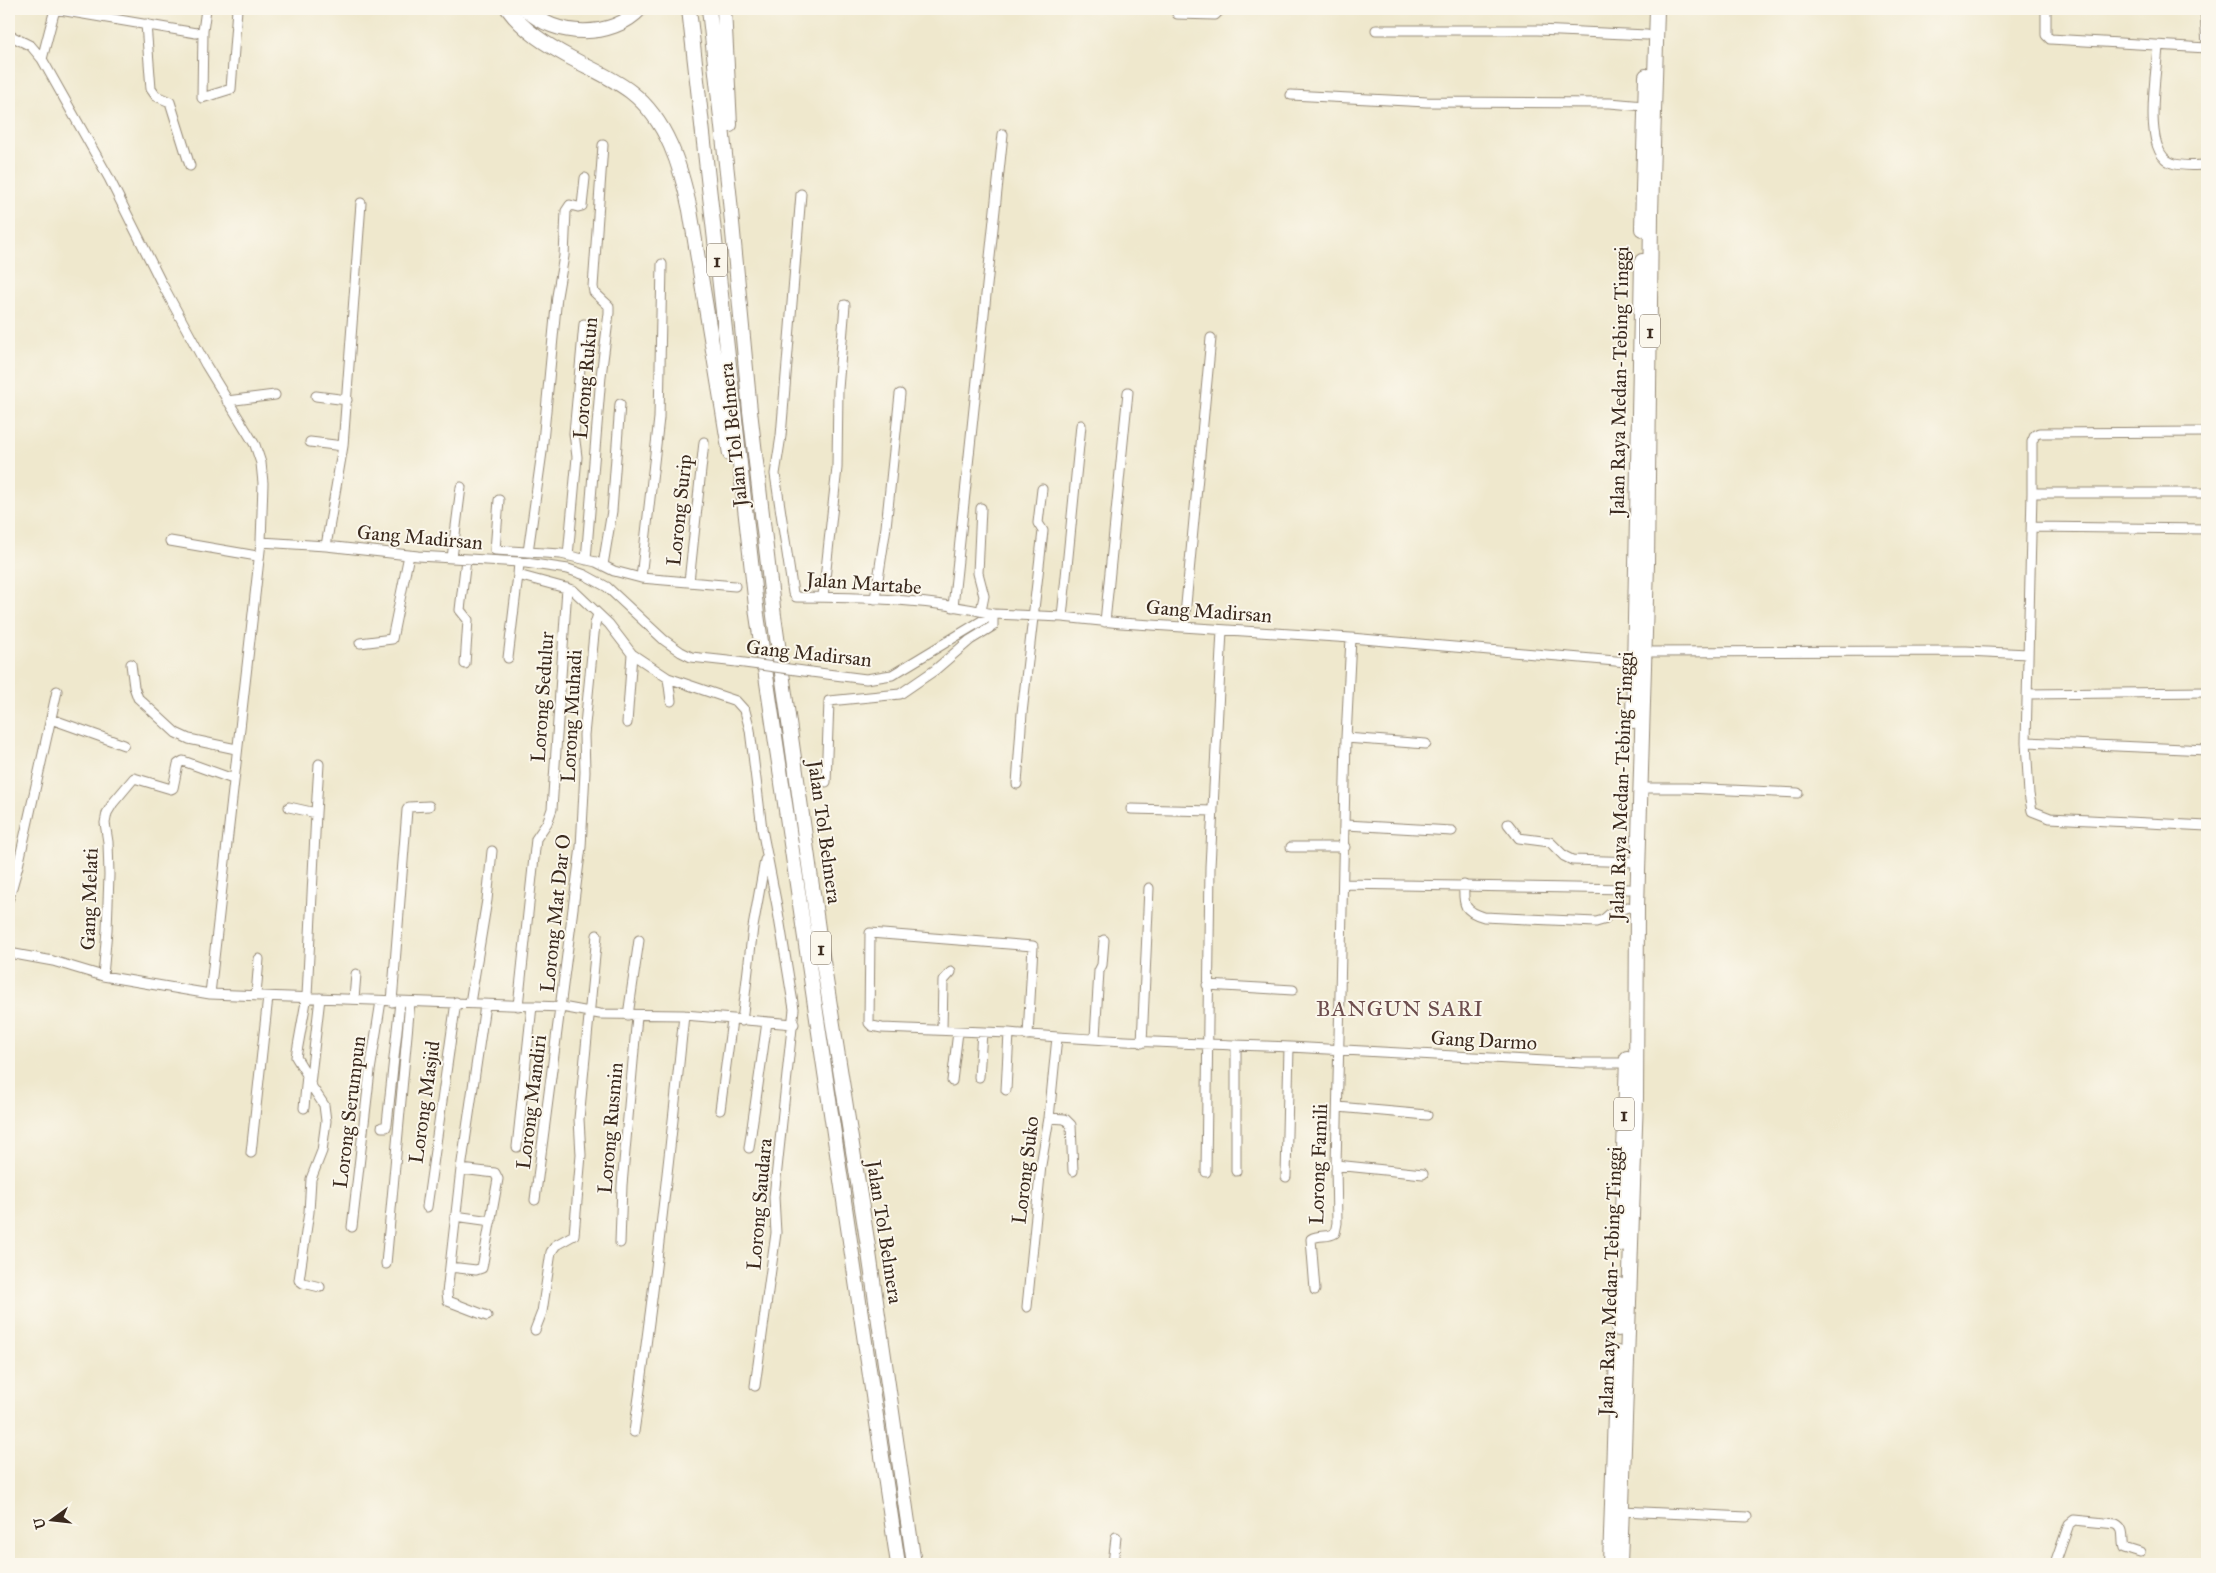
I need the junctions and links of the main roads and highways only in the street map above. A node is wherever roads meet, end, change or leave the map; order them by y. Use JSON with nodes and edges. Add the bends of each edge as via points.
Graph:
{"nodes":[{"id":1,"x":508,"y":9,"type":"edge"},
{"id":2,"x":526,"y":9,"type":"edge"},
{"id":3,"x":640,"y":9,"type":"edge"},
{"id":4,"x":689,"y":9,"type":"edge"},
{"id":5,"x":709,"y":9,"type":"edge"},
{"id":6,"x":724,"y":9,"type":"edge"},
{"id":7,"x":1648,"y":9,"type":"edge"},
{"id":8,"x":1657,"y":9,"type":"edge"},
{"id":9,"x":729,"y":191,"type":"junction"},
{"id":10,"x":744,"y":510,"type":"junction"},
{"id":11,"x":1641,"y":660,"type":"junction"},
{"id":12,"x":1634,"y":862,"type":"junction"},
{"id":13,"x":898,"y":1564,"type":"edge"},
{"id":14,"x":914,"y":1564,"type":"edge"},
{"id":15,"x":1610,"y":1564,"type":"edge"},
{"id":16,"x":1620,"y":1564,"type":"edge"}],
"edges":[{"from":1,"to":10,"type":"highway","via":[[538,38],[632,93],[656,119],[671,145],[685,189],[729,450]]},
{"from":2,"to":3,"type":"highway","via":[[553,26],[581,31],[623,23]]},
{"from":4,"to":10,"type":"highway","number":"1"},
{"from":5,"to":9,"type":"highway","number":"1"},
{"from":6,"to":9,"type":"highway"},
{"from":7,"to":11,"type":"highway","name":"Jalan Raya Medan-Tebing Tinggi","number":"1","via":[[1644,106]]},
{"from":8,"to":11,"type":"highway","name":"Jalan Raya Medan-Tebing Tinggi","number":"1"},
{"from":9,"to":14,"type":"highway","name":"Jalan Tol Belmera","number":"1","via":[[774,616]]},
{"from":10,"to":13,"type":"highway","name":"Jalan Tol Belmera","number":"1"},
{"from":11,"to":12,"type":"highway","name":"Jalan Raya Medan-Tebing Tinggi","number":"1"},
{"from":11,"to":12,"type":"highway","name":"Jalan Raya Medan-Tebing Tinggi","number":"1","via":[[1640,788]]},
{"from":12,"to":15,"type":"highway","name":"Jalan Raya Medan-Tebing Tinggi","number":"1","via":[[1628,907],[1627,1063]]},
{"from":12,"to":16,"type":"highway","name":"Jalan Raya Medan-Tebing Tinggi","number":"1","via":[[1636,1098]]}]}
